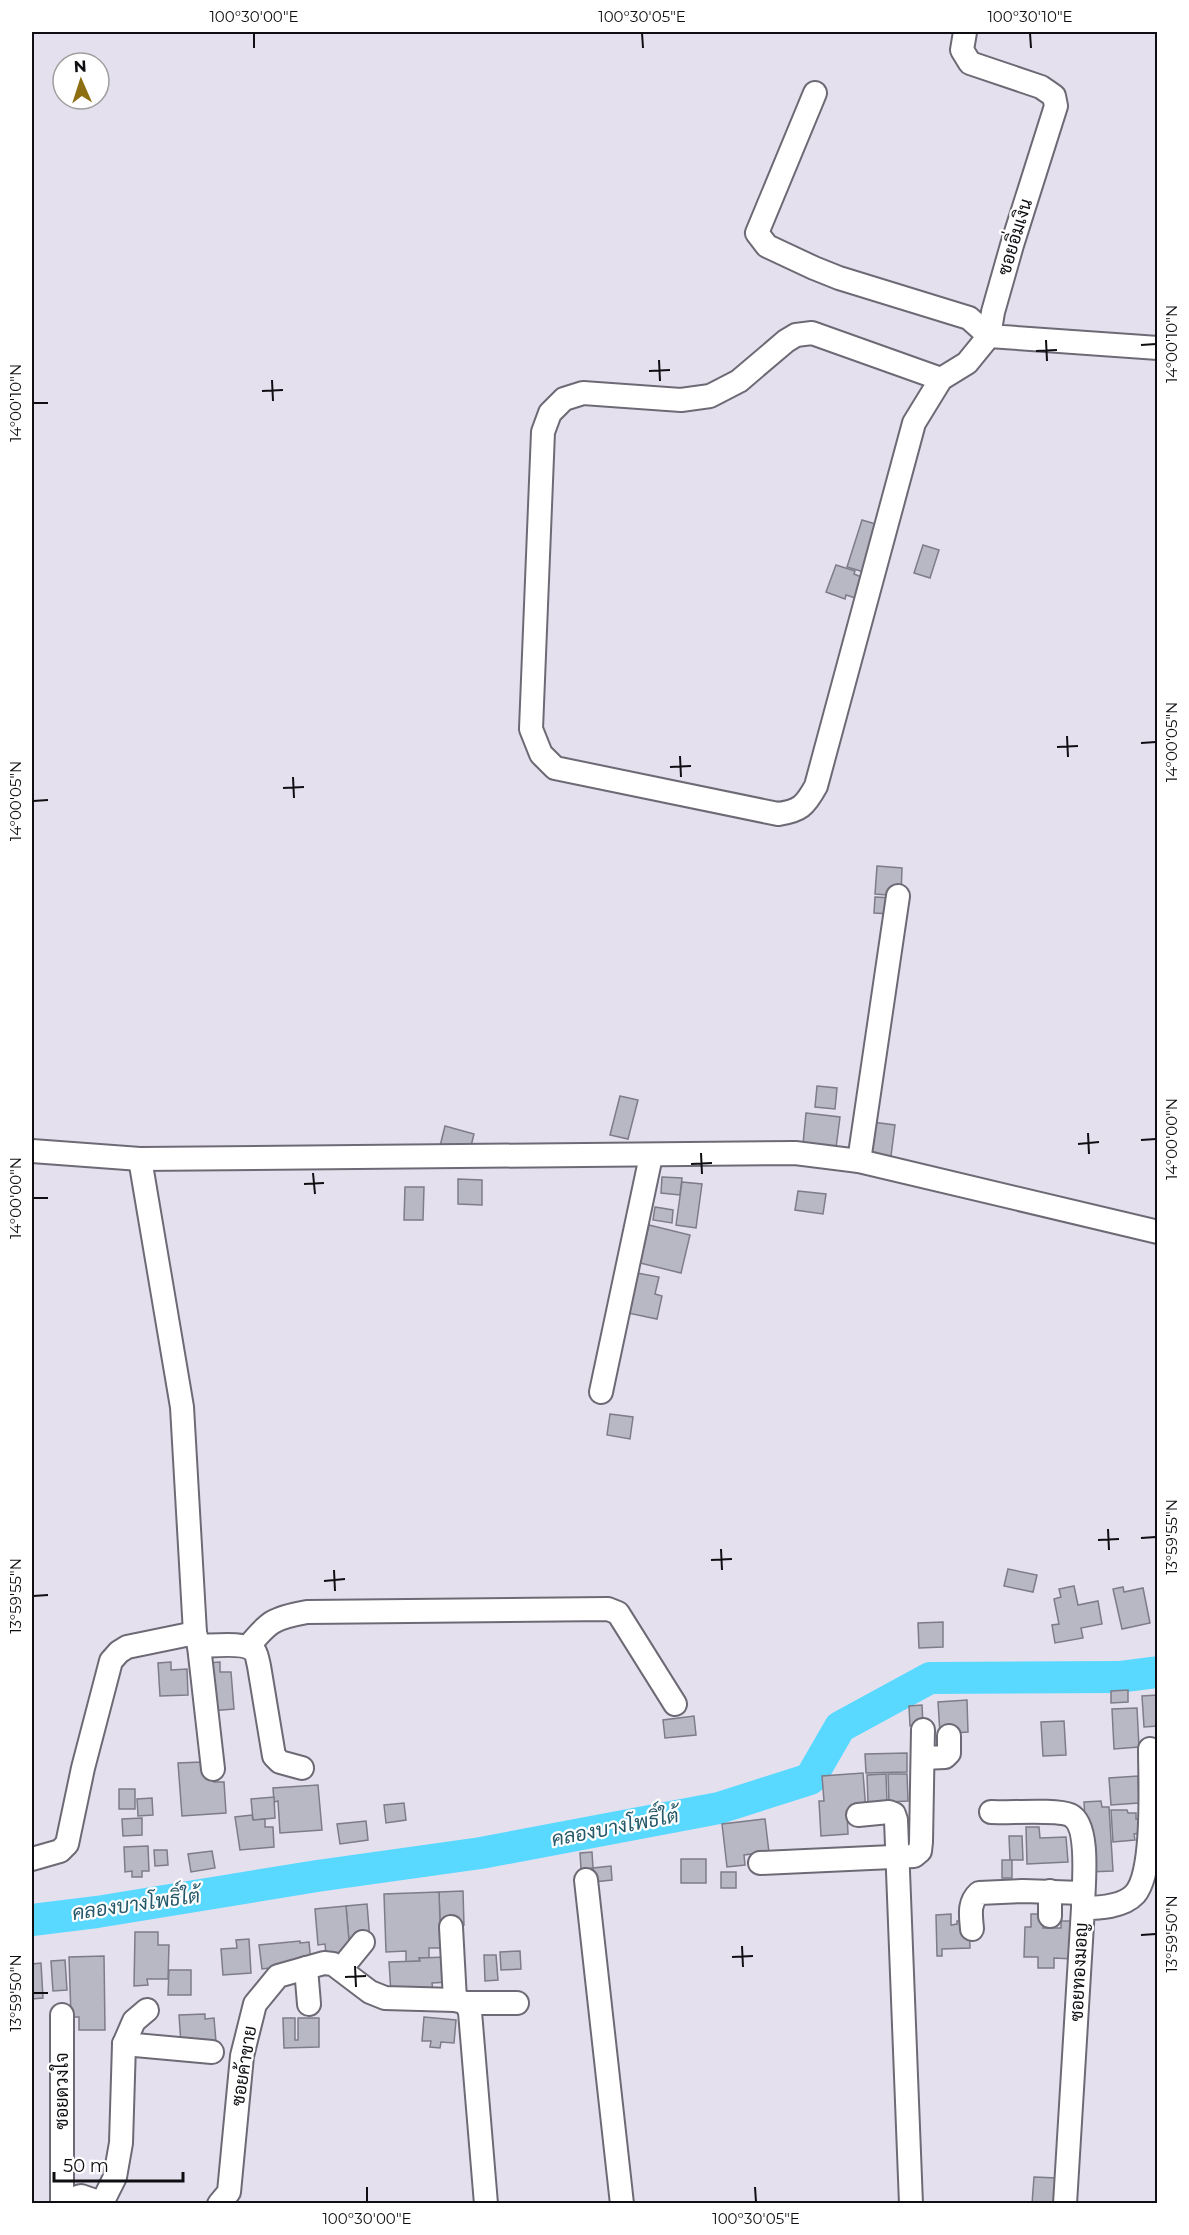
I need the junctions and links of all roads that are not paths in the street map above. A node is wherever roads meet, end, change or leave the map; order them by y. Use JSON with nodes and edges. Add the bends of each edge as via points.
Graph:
{"nodes":[{"id":1,"x":965,"y":32,"type":"edge"},
{"id":2,"x":815,"y":93,"type":"dead end"},
{"id":3,"x":990,"y":336,"type":"junction"},
{"id":4,"x":1158,"y":348,"type":"edge"},
{"id":5,"x":941,"y":379,"type":"junction"},
{"id":6,"x":898,"y":896,"type":"dead end"},
{"id":7,"x":32,"y":1150,"type":"edge"},
{"id":8,"x":651,"y":1156,"type":"junction"},
{"id":9,"x":140,"y":1159,"type":"junction"},
{"id":10,"x":859,"y":1161,"type":"junction"},
{"id":11,"x":1158,"y":1232,"type":"edge"},
{"id":12,"x":601,"y":1392,"type":"dead end"},
{"id":13,"x":197,"y":1640,"type":"junction"},
{"id":14,"x":248,"y":1647,"type":"junction"},
{"id":15,"x":675,"y":1704,"type":"dead end"},
{"id":16,"x":922,"y":1730,"type":"dead end"},
{"id":17,"x":949,"y":1736,"type":"dead end"},
{"id":18,"x":1150,"y":1749,"type":"dead end"},
{"id":19,"x":923,"y":1758,"type":"junction"},
{"id":20,"x":302,"y":1768,"type":"dead end"},
{"id":21,"x":213,"y":1769,"type":"dead end"},
{"id":22,"x":991,"y":1812,"type":"dead end"},
{"id":23,"x":858,"y":1815,"type":"dead end"},
{"id":24,"x":897,"y":1857,"type":"junction"},
{"id":25,"x":32,"y":1859,"type":"edge"},
{"id":26,"x":760,"y":1863,"type":"dead end"},
{"id":27,"x":586,"y":1880,"type":"dead end"},
{"id":28,"x":1050,"y":1891,"type":"junction"},
{"id":29,"x":1083,"y":1900,"type":"junction"},
{"id":30,"x":1050,"y":1916,"type":"dead end"},
{"id":31,"x":450,"y":1927,"type":"dead end"},
{"id":32,"x":972,"y":1929,"type":"dead end"},
{"id":33,"x":363,"y":1942,"type":"dead end"},
{"id":34,"x":306,"y":1968,"type":"junction"},
{"id":35,"x":341,"y":1969,"type":"junction"},
{"id":36,"x":461,"y":2001,"type":"junction"},
{"id":37,"x":517,"y":2003,"type":"dead end"},
{"id":38,"x":309,"y":2004,"type":"dead end"},
{"id":39,"x":147,"y":2010,"type":"dead end"},
{"id":40,"x":62,"y":2015,"type":"dead end"},
{"id":41,"x":124,"y":2044,"type":"junction"},
{"id":42,"x":212,"y":2052,"type":"dead end"},
{"id":43,"x":62,"y":2203,"type":"edge"},
{"id":44,"x":103,"y":2203,"type":"edge"},
{"id":45,"x":219,"y":2204,"type":"edge"},
{"id":46,"x":486,"y":2204,"type":"edge"},
{"id":47,"x":621,"y":2204,"type":"edge"},
{"id":48,"x":911,"y":2204,"type":"edge"},
{"id":49,"x":1065,"y":2204,"type":"edge"}],
"edges":[{"from":1,"to":3,"type":"street","name":"ซอยอิ่มเงิน","via":[[963,50],[970,63],[1041,87],[1054,96],[1056,106],[993,312]]},
{"from":2,"to":3,"type":"street","via":[[757,233],[766,246],[839,278],[969,318]]},
{"from":3,"to":4,"type":"street"},
{"from":3,"to":5,"type":"street","via":[[967,363]]},
{"from":5,"to":5,"type":"street","via":[[812,333],[786,341],[739,381],[710,396],[681,400],[583,393],[564,399],[550,412],[543,432],[531,729],[540,754],[555,768],[778,814],[795,812],[808,802],[816,786],[914,423]]},
{"from":6,"to":10,"type":"street"},
{"from":7,"to":9,"type":"street"},
{"from":8,"to":9,"type":"street"},
{"from":8,"to":10,"type":"street","via":[[795,1153]]},
{"from":8,"to":12,"type":"street"},
{"from":9,"to":13,"type":"street","via":[[182,1407]]},
{"from":10,"to":11,"type":"street"},
{"from":13,"to":14,"type":"street"},
{"from":13,"to":21,"type":"street"},
{"from":13,"to":25,"type":"street","via":[[127,1647],[111,1661],[82,1768],[68,1844],[60,1851]]},
{"from":14,"to":15,"type":"street","via":[[265,1625],[307,1612],[609,1609],[618,1613]]},
{"from":14,"to":20,"type":"street","via":[[255,1653],[259,1666],[274,1756],[280,1762]]},
{"from":16,"to":19,"type":"street"},
{"from":17,"to":19,"type":"street","via":[[949,1753],[945,1757]]},
{"from":18,"to":29,"type":"street","name":"ซอยทองมอญ","via":[[1148,1852],[1142,1881],[1135,1894],[1112,1905]]},
{"from":19,"to":24,"type":"street","via":[[920,1851],[914,1856]]},
{"from":22,"to":29,"type":"street","via":[[1070,1815],[1082,1830]]},
{"from":23,"to":24,"type":"street","via":[[894,1814]]},
{"from":24,"to":26,"type":"street"},
{"from":24,"to":48,"type":"street"},
{"from":27,"to":47,"type":"street"},
{"from":28,"to":29,"type":"street"},
{"from":28,"to":30,"type":"street"},
{"from":28,"to":32,"type":"street","via":[[979,1893],[971,1905]]},
{"from":29,"to":49,"type":"street","name":"ซอยทองมอญ"},
{"from":31,"to":36,"type":"street"},
{"from":33,"to":35,"type":"street"},
{"from":34,"to":35,"type":"street","name":"ซอยค้าขาย","via":[[324,1963]]},
{"from":34,"to":38,"type":"street"},
{"from":34,"to":45,"type":"street","name":"ซอยค้าขาย","via":[[278,1976],[255,2004],[242,2056],[228,2192]]},
{"from":35,"to":36,"type":"street","via":[[370,1992],[386,1998]]},
{"from":36,"to":37,"type":"street"},
{"from":36,"to":46,"type":"street","via":[[470,2012]]},
{"from":39,"to":41,"type":"street","via":[[134,2021]]},
{"from":40,"to":43,"type":"street","name":"ซอยดวงใจ"},
{"from":41,"to":42,"type":"street"},
{"from":41,"to":44,"type":"street","via":[[121,2143],[115,2177]]},
{"from":43,"to":44,"type":"street","via":[[81,2196]]}]}
